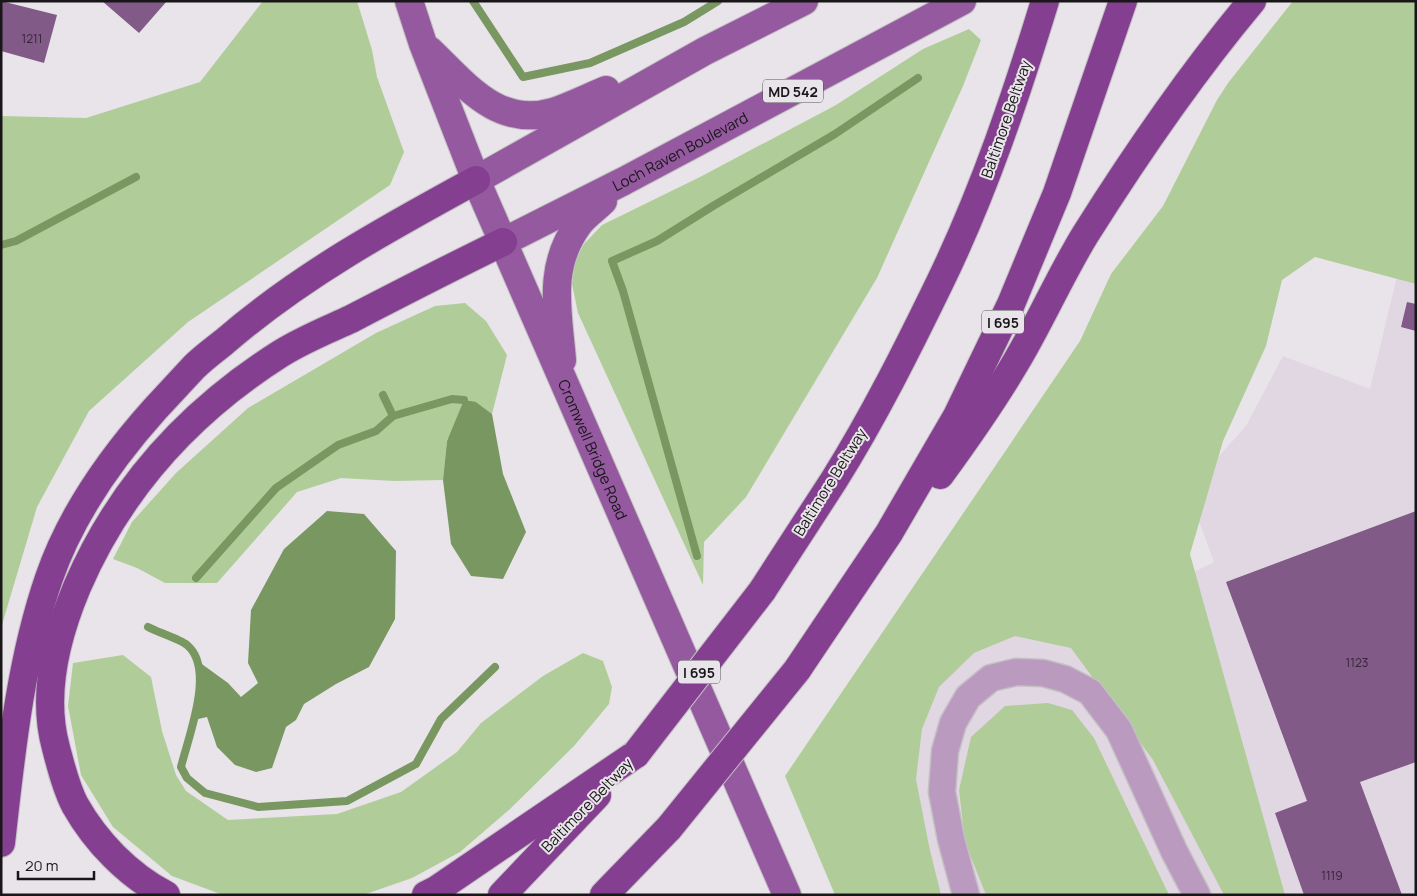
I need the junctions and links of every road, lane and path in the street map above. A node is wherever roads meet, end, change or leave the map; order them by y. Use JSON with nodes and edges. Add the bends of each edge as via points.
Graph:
{"nodes":[{"id":1,"x":409,"y":1,"type":"edge"},
{"id":2,"x":804,"y":1,"type":"edge"},
{"id":3,"x":962,"y":1,"type":"edge"},
{"id":4,"x":1045,"y":1,"type":"edge"},
{"id":5,"x":1252,"y":1,"type":"edge"},
{"id":6,"x":1121,"y":9,"type":"edge"},
{"id":7,"x":423,"y":44,"type":"junction"},
{"id":8,"x":705,"y":51,"type":"junction"},
{"id":9,"x":476,"y":180,"type":"junction"},
{"id":10,"x":624,"y":182,"type":"junction"},
{"id":11,"x":503,"y":242,"type":"junction"},
{"id":12,"x":564,"y":381,"type":"junction"},
{"id":13,"x":840,"y":604,"type":"junction"},
{"id":14,"x":636,"y":754,"type":"junction"},
{"id":15,"x":1,"y":843,"type":"edge"},
{"id":16,"x":648,"y":848,"type":"junction"},
{"id":17,"x":166,"y":895,"type":"edge"},
{"id":18,"x":426,"y":895,"type":"edge"},
{"id":19,"x":502,"y":895,"type":"edge"},
{"id":20,"x":604,"y":895,"type":"edge"},
{"id":21,"x":611,"y":895,"type":"edge"},
{"id":22,"x":787,"y":895,"type":"edge"},
{"id":23,"x":966,"y":895,"type":"edge"},
{"id":24,"x":1197,"y":895,"type":"edge"}],
"edges":[{"from":1,"to":7,"type":"main road","name":"Cromwell Bridge Road"},
{"from":2,"to":8,"type":"main road"},
{"from":3,"to":10,"type":"main road","name":"Loch Raven Boulevard","number":"MD 542"},
{"from":4,"to":14,"type":"highway","name":"Baltimore Beltway","number":"I 695","bridge":true,"via":[[988,173],[934,296],[888,387],[835,478],[762,591]]},
{"from":5,"to":13,"type":"highway","via":[[1153,130],[1084,237],[1016,362],[976,426],[895,538]]},
{"from":6,"to":13,"type":"highway","number":"I 695","via":[[1057,193],[1011,304],[957,416],[889,532]]},
{"from":7,"to":8,"type":"main road","via":[[482,100],[505,112],[530,115],[552,112]]},
{"from":7,"to":9,"type":"main road","name":"Cromwell Bridge Road"},
{"from":8,"to":9,"type":"main road"},
{"from":9,"to":11,"type":"main road","name":"Cromwell Bridge Road"},
{"from":9,"to":15,"type":"highway","via":[[355,247],[243,325],[195,367],[144,421],[94,487],[66,536],[49,577],[33,631]]},
{"from":10,"to":11,"type":"main road","name":"Loch Raven Boulevard","number":"MD 542"},
{"from":10,"to":12,"type":"main road","via":[[578,224],[558,266],[556,287]]},
{"from":11,"to":12,"type":"main road","name":"Cromwell Bridge Road"},
{"from":11,"to":17,"type":"highway","via":[[282,353],[226,393],[192,421],[161,454],[127,495],[102,535],[65,615],[56,649],[50,691],[52,732],[60,766],[75,804],[98,839],[127,868]]},
{"from":12,"to":22,"type":"main road","name":"Cromwell Bridge Road"},
{"from":13,"to":16,"type":"highway","number":"I 695","bridge":true,"via":[[797,670],[669,828]]},
{"from":14,"to":18,"type":"highway"},
{"from":14,"to":19,"type":"highway","name":"Baltimore Beltway","number":"I 695"},
{"from":16,"to":20,"type":"highway","number":"I 695"},
{"from":16,"to":21,"type":"highway"},
{"from":23,"to":24,"type":"lane","via":[[942,792],[945,751],[953,723],[968,697],[991,678],[1016,672],[1043,673],[1090,692],[1119,730]]}]}
